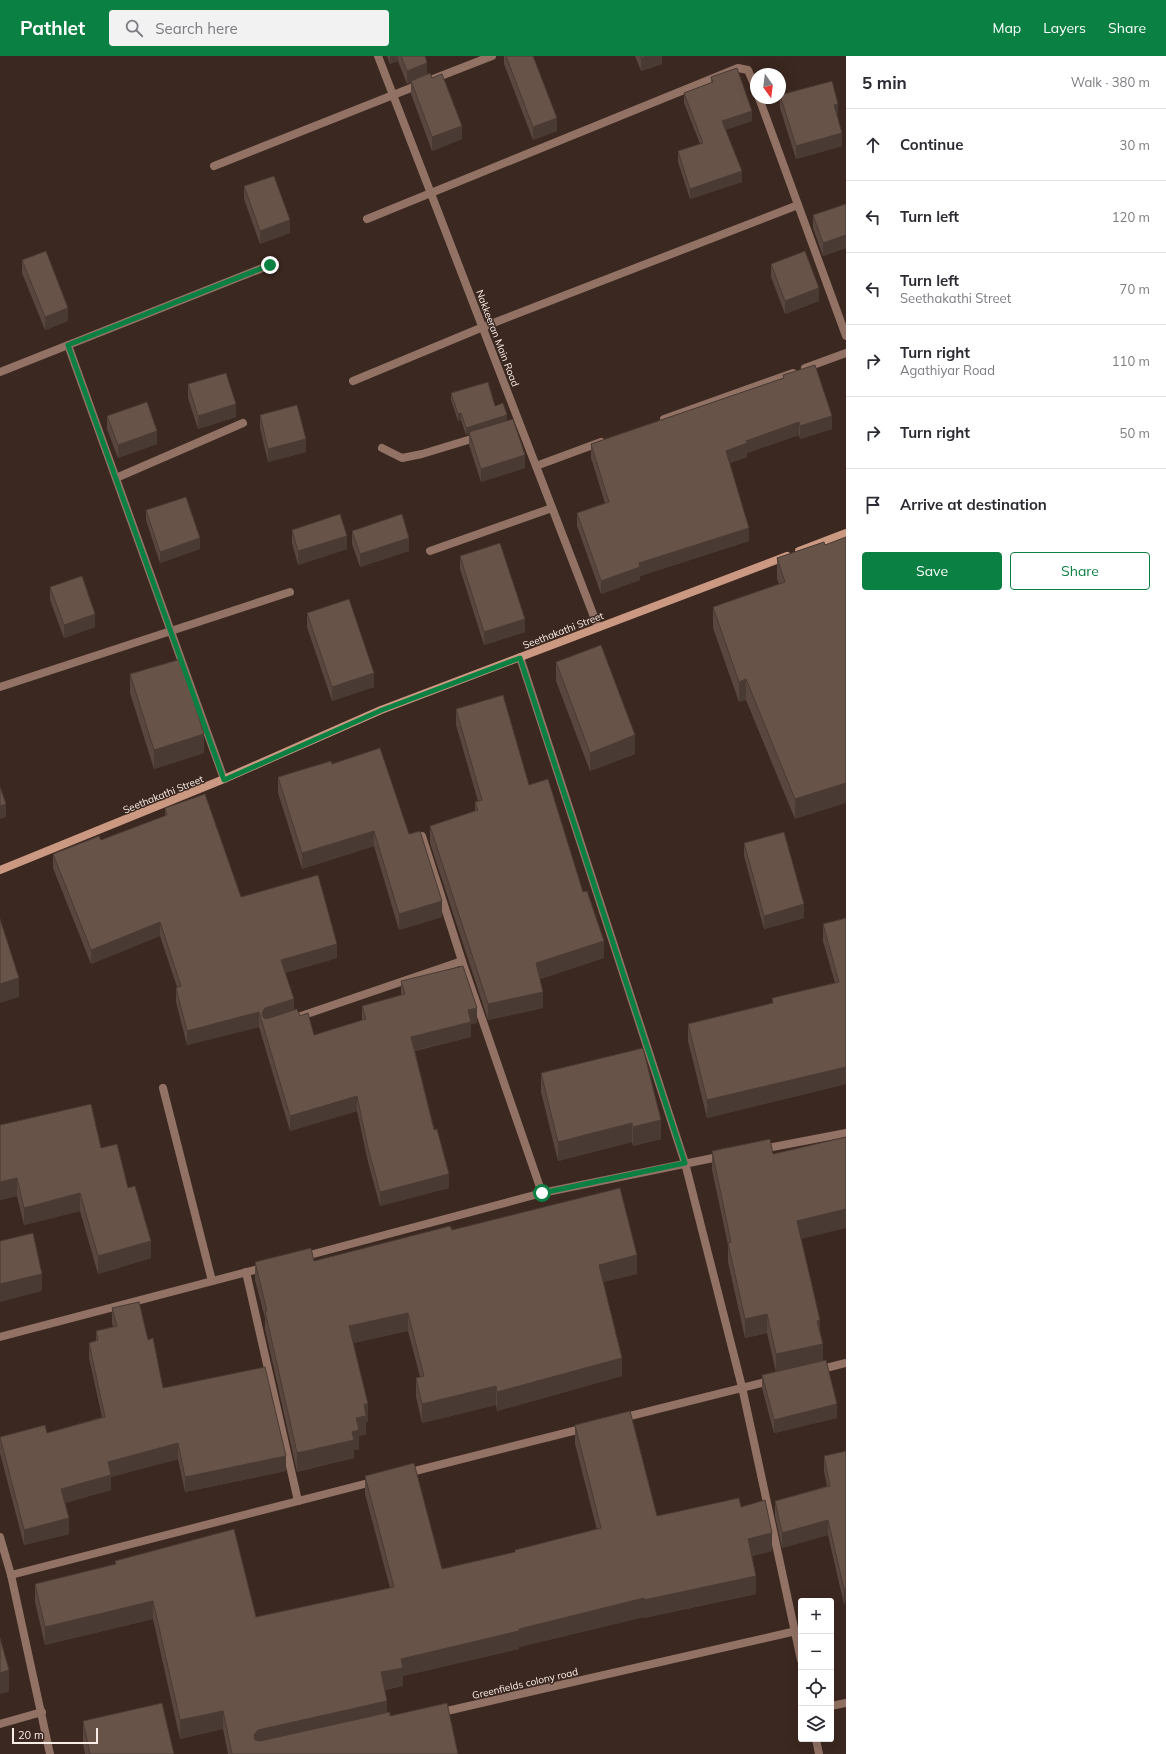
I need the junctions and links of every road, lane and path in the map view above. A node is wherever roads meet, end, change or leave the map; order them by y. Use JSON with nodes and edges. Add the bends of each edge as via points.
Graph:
{"nodes":[{"id":1,"x":378,"y":56,"type":"edge"},
{"id":2,"x":492,"y":56,"type":"edge"},
{"id":3,"x":750,"y":75,"type":"edge"},
{"id":4,"x":392,"y":95,"type":"junction"},
{"id":5,"x":761,"y":104,"type":"edge"},
{"id":6,"x":214,"y":166,"type":"dead end"},
{"id":7,"x":431,"y":193,"type":"junction"},
{"id":8,"x":798,"y":205,"type":"junction"},
{"id":9,"x":367,"y":219,"type":"dead end"},
{"id":10,"x":270,"y":265,"type":"dead end"},
{"id":11,"x":483,"y":327,"type":"junction"},
{"id":12,"x":846,"y":336,"type":"edge"},
{"id":13,"x":68,"y":345,"type":"junction"},
{"id":14,"x":846,"y":353,"type":"edge"},
{"id":15,"x":0,"y":372,"type":"edge"},
{"id":16,"x":353,"y":381,"type":"dead end"},
{"id":17,"x":243,"y":423,"type":"dead end"},
{"id":18,"x":654,"y":423,"type":"edge"},
{"id":19,"x":490,"y":433,"type":"edge"},
{"id":20,"x":610,"y":439,"type":"edge"},
{"id":21,"x":382,"y":448,"type":"dead end"},
{"id":22,"x":536,"y":466,"type":"junction"},
{"id":23,"x":116,"y":478,"type":"junction"},
{"id":24,"x":552,"y":508,"type":"junction"},
{"id":25,"x":846,"y":533,"type":"edge"},
{"id":26,"x":430,"y":551,"type":"dead end"},
{"id":27,"x":290,"y":592,"type":"dead end"},
{"id":28,"x":598,"y":627,"type":"junction"},
{"id":29,"x":171,"y":630,"type":"junction"},
{"id":30,"x":520,"y":658,"type":"junction"},
{"id":31,"x":0,"y":687,"type":"edge"},
{"id":32,"x":224,"y":780,"type":"junction"},
{"id":33,"x":422,"y":836,"type":"edge"},
{"id":34,"x":0,"y":870,"type":"edge"},
{"id":35,"x":462,"y":960,"type":"junction"},
{"id":36,"x":289,"y":1020,"type":"edge"},
{"id":37,"x":163,"y":1088,"type":"dead end"},
{"id":38,"x":846,"y":1133,"type":"edge"},
{"id":39,"x":754,"y":1150,"type":"edge"},
{"id":40,"x":731,"y":1155,"type":"edge"},
{"id":41,"x":685,"y":1163,"type":"junction"},
{"id":42,"x":542,"y":1193,"type":"junction"},
{"id":43,"x":291,"y":1260,"type":"edge"},
{"id":44,"x":276,"y":1264,"type":"edge"},
{"id":45,"x":246,"y":1272,"type":"junction"},
{"id":46,"x":212,"y":1281,"type":"junction"},
{"id":47,"x":0,"y":1337,"type":"edge"},
{"id":48,"x":846,"y":1363,"type":"edge"},
{"id":49,"x":809,"y":1372,"type":"edge"},
{"id":50,"x":779,"y":1379,"type":"edge"},
{"id":51,"x":742,"y":1388,"type":"junction"},
{"id":52,"x":612,"y":1421,"type":"edge"},
{"id":53,"x":597,"y":1425,"type":"edge"},
{"id":54,"x":397,"y":1476,"type":"edge"},
{"id":55,"x":382,"y":1480,"type":"edge"},
{"id":56,"x":298,"y":1501,"type":"junction"},
{"id":57,"x":0,"y":1537,"type":"edge"},
{"id":58,"x":12,"y":1575,"type":"junction"},
{"id":59,"x":796,"y":1631,"type":"junction"},
{"id":60,"x":798,"y":1643,"type":"edge"},
{"id":61,"x":846,"y":1703,"type":"edge"},
{"id":62,"x":834,"y":1705,"type":"edge"},
{"id":63,"x":42,"y":1712,"type":"junction"},
{"id":64,"x":430,"y":1715,"type":"edge"},
{"id":65,"x":0,"y":1724,"type":"edge"},
{"id":66,"x":817,"y":1742,"type":"edge"},
{"id":67,"x":50,"y":1754,"type":"edge"},
{"id":68,"x":819,"y":1754,"type":"edge"}],
"edges":[{"from":1,"to":4,"type":"street","name":"Nakkeeran Main Road"},
{"from":2,"to":4,"type":"street"},
{"from":3,"to":7,"type":"street","via":[[748,70],[738,68]]},
{"from":4,"to":6,"type":"street"},
{"from":4,"to":7,"type":"street","name":"Nakkeeran Main Road"},
{"from":5,"to":8,"type":"street"},
{"from":7,"to":9,"type":"street"},
{"from":7,"to":11,"type":"street","name":"Nakkeeran Main Road"},
{"from":8,"to":11,"type":"street"},
{"from":8,"to":12,"type":"street"},
{"from":10,"to":13,"type":"street"},
{"from":11,"to":16,"type":"street"},
{"from":11,"to":22,"type":"street","name":"Nakkeeran Main Road","via":[[516,425]]},
{"from":13,"to":15,"type":"street"},
{"from":13,"to":23,"type":"street"},
{"from":14,"to":18,"type":"street"},
{"from":17,"to":23,"type":"street"},
{"from":19,"to":21,"type":"street","via":[[402,458]]},
{"from":20,"to":22,"type":"street"},
{"from":22,"to":24,"type":"street","name":"Nakkeeran Main Road"},
{"from":23,"to":29,"type":"street"},
{"from":24,"to":26,"type":"street"},
{"from":24,"to":28,"type":"street","name":"Nakkeeran Main Road"},
{"from":25,"to":28,"type":"street","name":"Seethakathi Street"},
{"from":27,"to":29,"type":"street"},
{"from":28,"to":30,"type":"street","name":"Seethakathi Street"},
{"from":29,"to":31,"type":"street"},
{"from":29,"to":32,"type":"street"},
{"from":30,"to":32,"type":"street","name":"Seethakathi Street","via":[[382,710]]},
{"from":30,"to":41,"type":"street"},
{"from":32,"to":34,"type":"street","name":"Seethakathi Street"},
{"from":33,"to":35,"type":"street"},
{"from":35,"to":36,"type":"street"},
{"from":35,"to":42,"type":"street"},
{"from":37,"to":46,"type":"street"},
{"from":38,"to":39,"type":"street"},
{"from":40,"to":41,"type":"street"},
{"from":41,"to":42,"type":"street"},
{"from":41,"to":51,"type":"street"},
{"from":42,"to":43,"type":"street"},
{"from":44,"to":45,"type":"street"},
{"from":45,"to":46,"type":"street"},
{"from":45,"to":56,"type":"street"},
{"from":46,"to":47,"type":"street"},
{"from":48,"to":49,"type":"street"},
{"from":50,"to":51,"type":"street"},
{"from":51,"to":52,"type":"street"},
{"from":51,"to":59,"type":"street"},
{"from":53,"to":54,"type":"street"},
{"from":55,"to":56,"type":"street"},
{"from":56,"to":58,"type":"street"},
{"from":57,"to":58,"type":"street"},
{"from":58,"to":63,"type":"street"},
{"from":59,"to":60,"type":"street"},
{"from":59,"to":64,"type":"street","name":"Greenfields colony road"},
{"from":61,"to":62,"type":"street"},
{"from":63,"to":65,"type":"street"},
{"from":63,"to":67,"type":"street"},
{"from":66,"to":68,"type":"street"}]}
